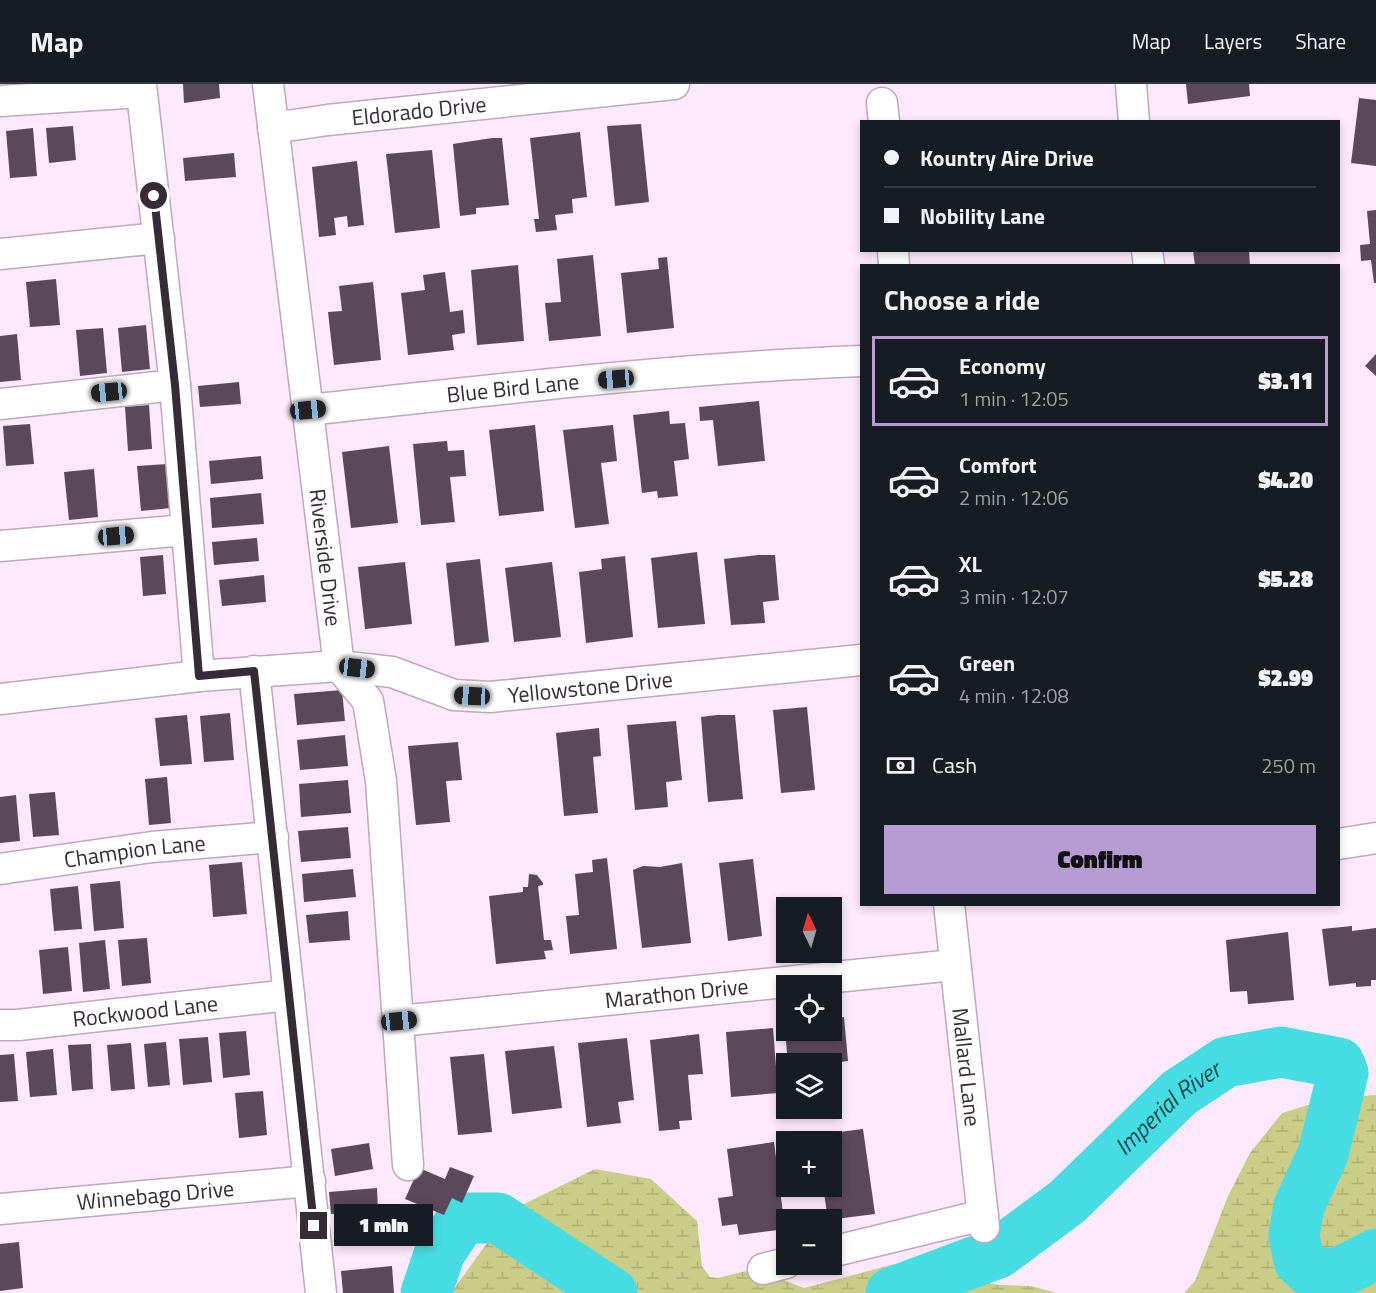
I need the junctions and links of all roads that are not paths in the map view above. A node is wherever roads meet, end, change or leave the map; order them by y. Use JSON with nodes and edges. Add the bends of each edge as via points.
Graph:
{"nodes":[{"id":1,"x":268,"y":84,"type":"edge"},
{"id":2,"x":1131,"y":84,"type":"edge"},
{"id":3,"x":674,"y":85,"type":"edge"},
{"id":4,"x":141,"y":88,"type":"edge"},
{"id":5,"x":38,"y":91,"type":"edge"},
{"id":6,"x":0,"y":101,"type":"edge"},
{"id":7,"x":1134,"y":120,"type":"edge"},
{"id":8,"x":273,"y":128,"type":"junction"},
{"id":9,"x":159,"y":238,"type":"junction"},
{"id":10,"x":0,"y":254,"type":"edge"},
{"id":11,"x":860,"y":361,"type":"edge"},
{"id":12,"x":175,"y":385,"type":"junction"},
{"id":13,"x":0,"y":404,"type":"edge"},
{"id":14,"x":308,"y":410,"type":"junction"},
{"id":15,"x":186,"y":530,"type":"junction"},
{"id":16,"x":0,"y":546,"type":"edge"},
{"id":17,"x":860,"y":660,"type":"edge"},
{"id":18,"x":339,"y":666,"type":"junction"},
{"id":19,"x":254,"y":671,"type":"junction"},
{"id":20,"x":199,"y":676,"type":"junction"},
{"id":21,"x":0,"y":699,"type":"edge"},
{"id":22,"x":273,"y":837,"type":"junction"},
{"id":23,"x":1376,"y":838,"type":"edge"},
{"id":24,"x":1340,"y":844,"type":"edge"},
{"id":25,"x":0,"y":869,"type":"edge"},
{"id":26,"x":949,"y":906,"type":"edge"},
{"id":27,"x":954,"y":965,"type":"junction"},
{"id":28,"x":289,"y":995,"type":"junction"},
{"id":29,"x":399,"y":1021,"type":"junction"},
{"id":30,"x":0,"y":1025,"type":"edge"},
{"id":31,"x":408,"y":1165,"type":"dead end"},
{"id":32,"x":310,"y":1181,"type":"junction"},
{"id":33,"x":0,"y":1209,"type":"edge"},
{"id":34,"x":842,"y":1250,"type":"edge"},
{"id":35,"x":321,"y":1293,"type":"edge"}],
"edges":[{"from":1,"to":8,"type":"street","name":"Riverside Drive"},
{"from":2,"to":7,"type":"street"},
{"from":3,"to":8,"type":"street","name":"Eldorado Drive"},
{"from":4,"to":5,"type":"street","via":[[76,99]]},
{"from":4,"to":9,"type":"street"},
{"from":5,"to":6,"type":"street"},
{"from":8,"to":14,"type":"street","name":"Riverside Drive"},
{"from":9,"to":10,"type":"street"},
{"from":9,"to":12,"type":"street"},
{"from":11,"to":14,"type":"street","name":"Blue Bird Lane","via":[[534,386]]},
{"from":12,"to":13,"type":"street"},
{"from":12,"to":15,"type":"street"},
{"from":14,"to":18,"type":"street","name":"Riverside Drive"},
{"from":15,"to":16,"type":"street"},
{"from":15,"to":20,"type":"street"},
{"from":17,"to":18,"type":"street","name":"Yellowstone Drive","via":[[490,697],[454,695],[392,672]]},
{"from":18,"to":19,"type":"street","name":"Yellowstone Drive"},
{"from":18,"to":29,"type":"street","via":[[368,701],[372,724],[381,781]]},
{"from":19,"to":20,"type":"street","name":"Yellowstone Drive"},
{"from":19,"to":22,"type":"street"},
{"from":20,"to":21,"type":"street","name":"Yellowstone Drive"},
{"from":22,"to":25,"type":"street","name":"Champion Lane","via":[[152,847]]},
{"from":22,"to":28,"type":"street"},
{"from":23,"to":24,"type":"street"},
{"from":26,"to":27,"type":"street","name":"Mallard Lane"},
{"from":27,"to":29,"type":"street","name":"Marathon Drive"},
{"from":27,"to":34,"type":"street","name":"Mallard Lane","via":[[984,1221]]},
{"from":28,"to":30,"type":"street","name":"Rockwood Lane"},
{"from":28,"to":32,"type":"street"},
{"from":29,"to":31,"type":"street"},
{"from":32,"to":33,"type":"street","name":"Winnebago Drive"},
{"from":32,"to":35,"type":"street"}]}
